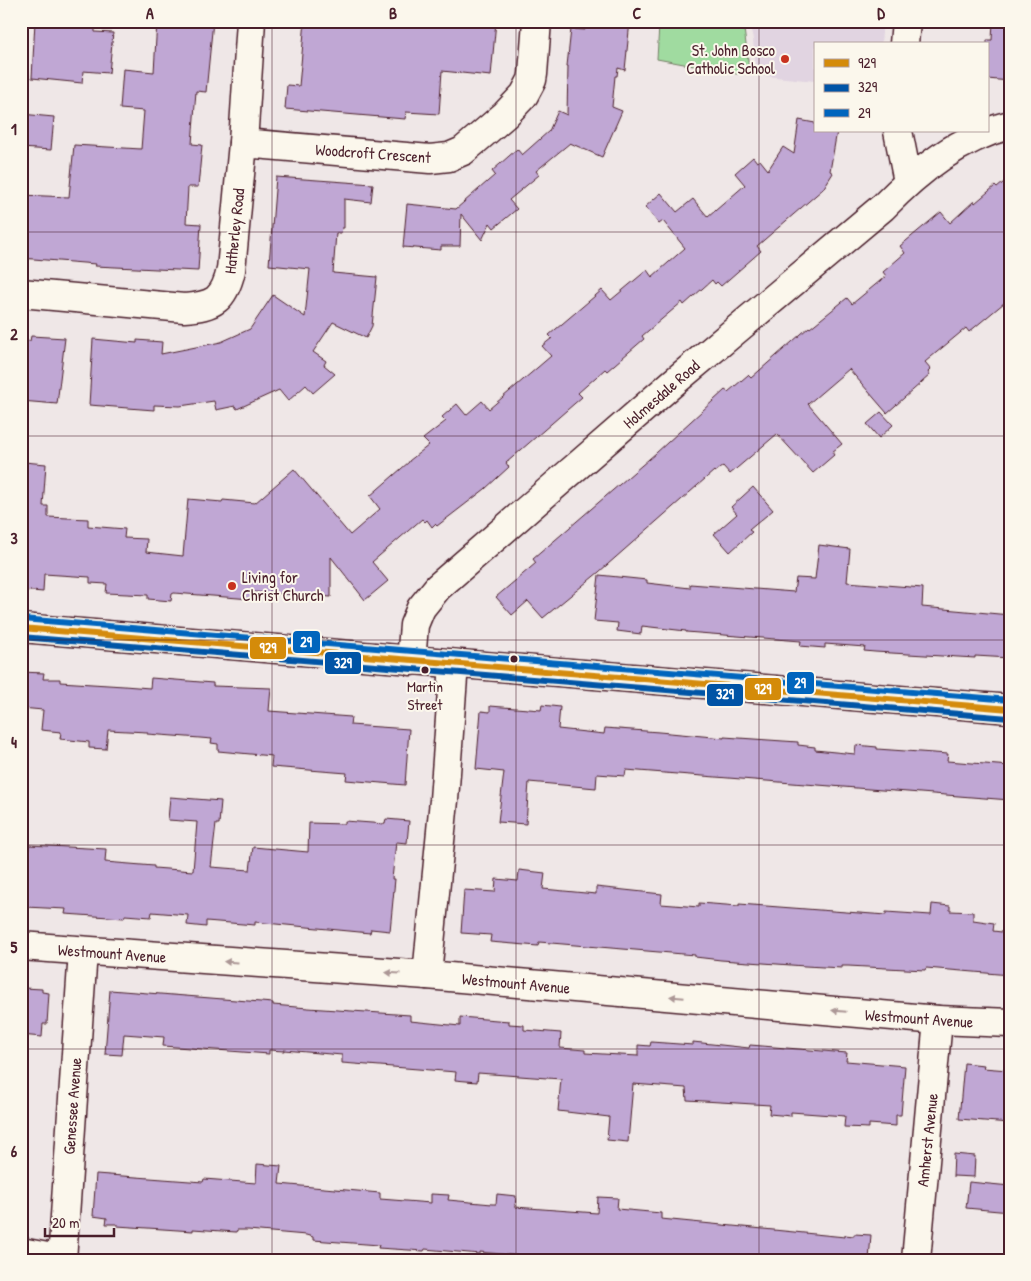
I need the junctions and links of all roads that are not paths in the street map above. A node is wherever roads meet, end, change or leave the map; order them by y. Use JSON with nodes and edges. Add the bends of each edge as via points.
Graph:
{"nodes":[{"id":1,"x":251,"y":21,"type":"edge"},
{"id":2,"x":537,"y":21,"type":"edge"},
{"id":3,"x":906,"y":21,"type":"edge"},
{"id":4,"x":904,"y":42,"type":"edge"},
{"id":5,"x":1010,"y":125,"type":"edge"},
{"id":6,"x":988,"y":131,"type":"edge"},
{"id":7,"x":898,"y":132,"type":"edge"},
{"id":8,"x":987,"y":132,"type":"edge"},
{"id":9,"x":244,"y":143,"type":"junction"},
{"id":10,"x":908,"y":182,"type":"junction"},
{"id":11,"x":21,"y":293,"type":"edge"},
{"id":12,"x":21,"y":628,"type":"edge"},
{"id":13,"x":411,"y":661,"type":"junction"},
{"id":14,"x":454,"y":664,"type":"junction"},
{"id":15,"x":1010,"y":710,"type":"edge"},
{"id":16,"x":21,"y":946,"type":"edge"},
{"id":17,"x":83,"y":951,"type":"junction"},
{"id":18,"x":427,"y":975,"type":"junction"},
{"id":19,"x":938,"y":1020,"type":"junction"},
{"id":20,"x":1010,"y":1023,"type":"edge"},
{"id":21,"x":21,"y":1252,"type":"edge"},
{"id":22,"x":63,"y":1260,"type":"edge"},
{"id":23,"x":916,"y":1260,"type":"edge"}],
"edges":[{"from":1,"to":9,"type":"street","name":"Hatherley Road"},
{"from":2,"to":9,"type":"street","name":"Woodcroft Crescent","via":[[533,74],[524,95],[463,151],[449,157],[430,159]]},
{"from":3,"to":4,"type":"street"},
{"from":5,"to":6,"type":"street","name":"Holmesdale Road"},
{"from":7,"to":10,"type":"street"},
{"from":8,"to":10,"type":"street","name":"Holmesdale Road","via":[[953,148]]},
{"from":9,"to":11,"type":"street","name":"Hatherley Road","via":[[231,270],[224,292],[216,301],[184,308]]},
{"from":10,"to":13,"type":"street","name":"Holmesdale Road","via":[[883,207],[674,382],[438,587],[421,608],[414,625]]},
{"from":12,"to":13,"type":"street"},
{"from":13,"to":14,"type":"street"},
{"from":14,"to":15,"type":"street"},
{"from":14,"to":18,"type":"street"},
{"from":16,"to":17,"type":"street","name":"Westmount Avenue"},
{"from":18,"to":17,"type":"street","name":"Westmount Avenue","one_way":true},
{"from":17,"to":22,"type":"street","name":"Genessee Avenue"},
{"from":19,"to":18,"type":"street","name":"Westmount Avenue","one_way":true},
{"from":19,"to":20,"type":"street","name":"Westmount Avenue"},
{"from":19,"to":23,"type":"street","name":"Amherst Avenue"},
{"from":21,"to":22,"type":"street"}]}
